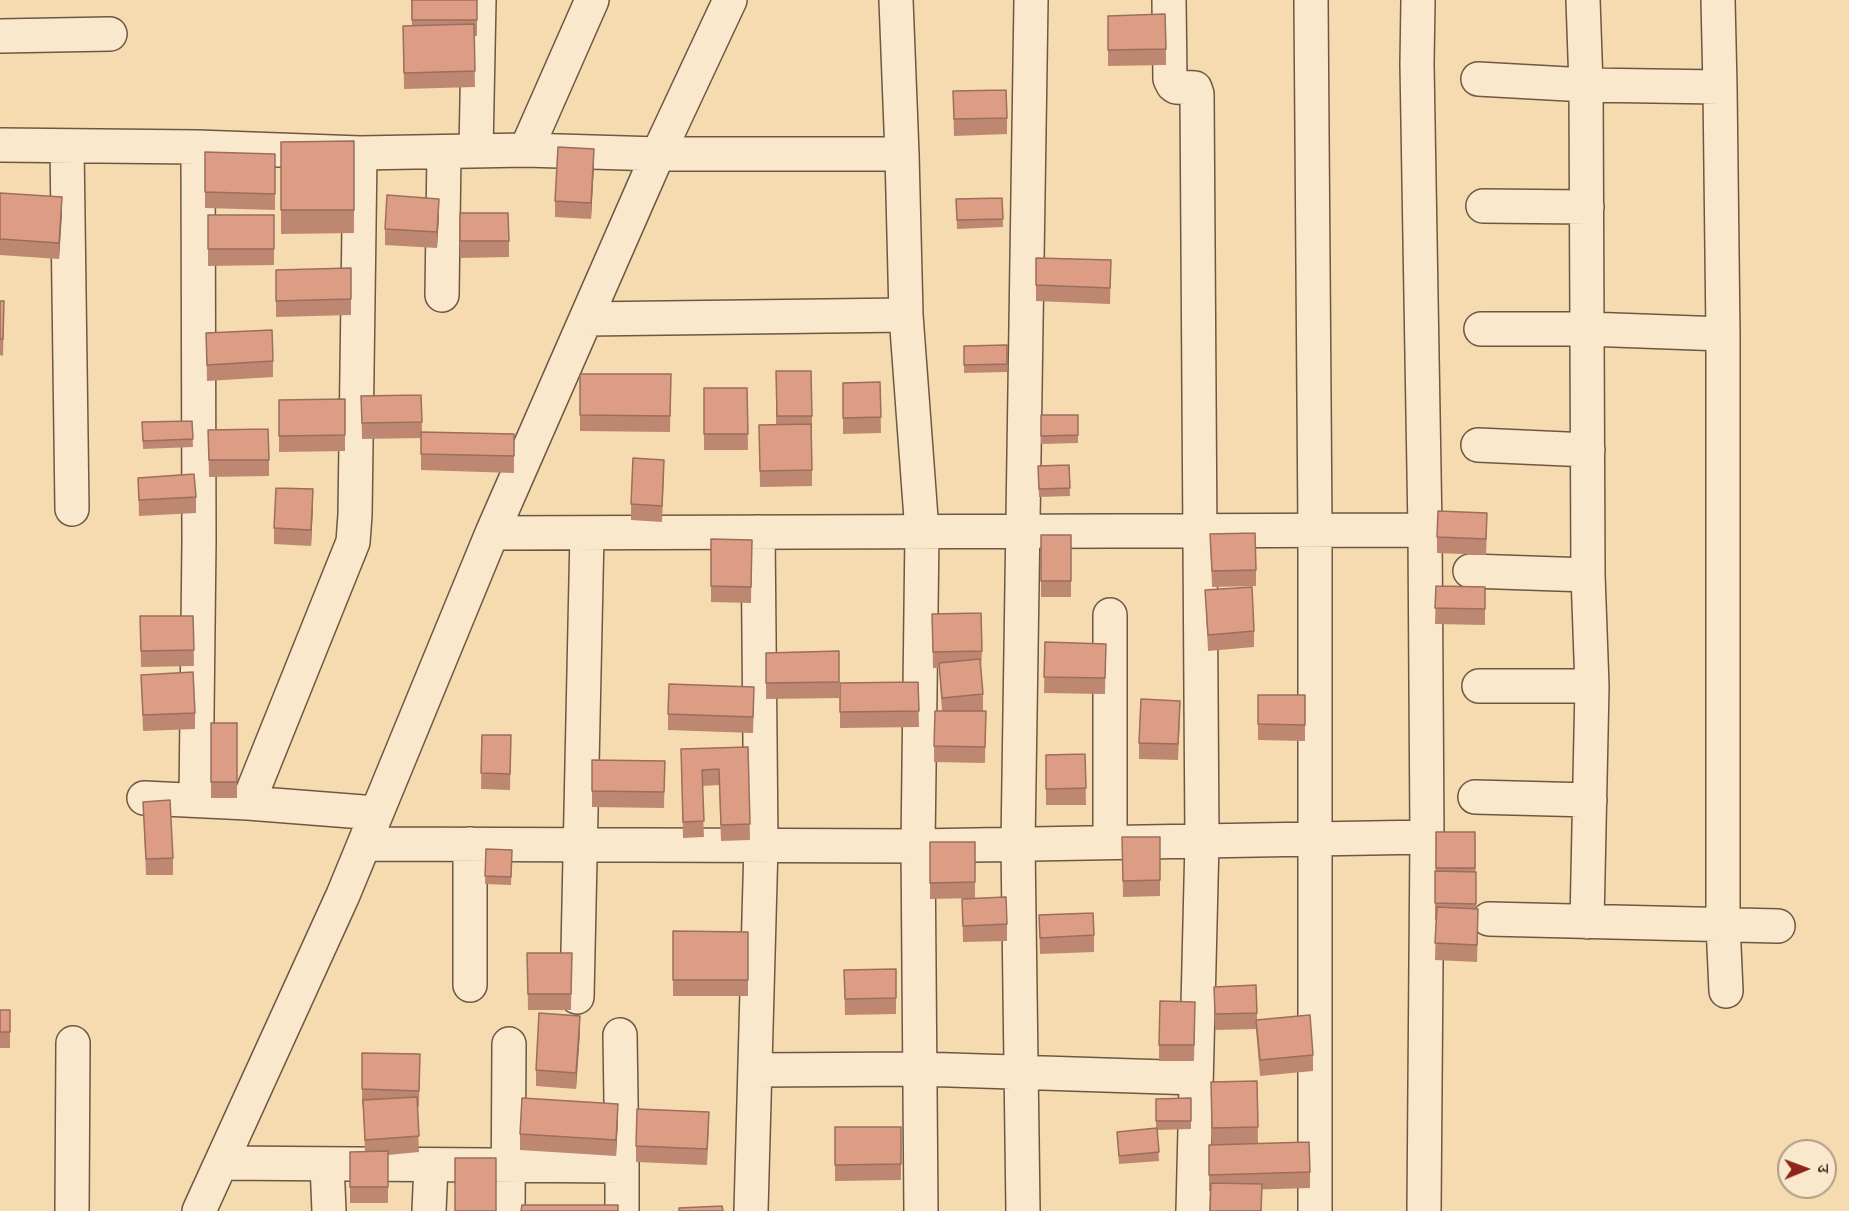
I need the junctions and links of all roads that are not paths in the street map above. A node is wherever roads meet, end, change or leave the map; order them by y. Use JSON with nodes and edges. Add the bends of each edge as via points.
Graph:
{"nodes":[{"id":1,"x":479,"y":0,"type":"edge"},
{"id":2,"x":592,"y":0,"type":"edge"},
{"id":3,"x":730,"y":0,"type":"edge"},
{"id":4,"x":896,"y":0,"type":"edge"},
{"id":5,"x":1031,"y":0,"type":"edge"},
{"id":6,"x":1169,"y":0,"type":"edge"},
{"id":7,"x":1311,"y":0,"type":"edge"},
{"id":8,"x":1418,"y":0,"type":"edge"},
{"id":9,"x":1583,"y":0,"type":"edge"},
{"id":10,"x":1718,"y":0,"type":"edge"},
{"id":11,"x":110,"y":34,"type":"dead end"},
{"id":12,"x":0,"y":36,"type":"edge"},
{"id":13,"x":1478,"y":79,"type":"dead end"},
{"id":14,"x":1586,"y":85,"type":"junction"},
{"id":15,"x":1720,"y":87,"type":"junction"},
{"id":16,"x":0,"y":145,"type":"edge"},
{"id":17,"x":67,"y":146,"type":"junction"},
{"id":18,"x":198,"y":147,"type":"junction"},
{"id":19,"x":526,"y":150,"type":"junction"},
{"id":20,"x":476,"y":151,"type":"junction"},
{"id":21,"x":444,"y":152,"type":"junction"},
{"id":22,"x":360,"y":153,"type":"junction"},
{"id":23,"x":658,"y":154,"type":"junction"},
{"id":24,"x":902,"y":154,"type":"junction"},
{"id":25,"x":1483,"y":206,"type":"dead end"},
{"id":26,"x":1587,"y":207,"type":"junction"},
{"id":27,"x":442,"y":295,"type":"dead end"},
{"id":28,"x":906,"y":315,"type":"junction"},
{"id":29,"x":586,"y":319,"type":"junction"},
{"id":30,"x":1481,"y":329,"type":"dead end"},
{"id":31,"x":1587,"y":329,"type":"junction"},
{"id":32,"x":1723,"y":334,"type":"junction"},
{"id":33,"x":1478,"y":445,"type":"dead end"},
{"id":34,"x":1587,"y":450,"type":"junction"},
{"id":35,"x":72,"y":509,"type":"dead end"},
{"id":36,"x":1199,"y":530,"type":"junction"},
{"id":37,"x":1315,"y":530,"type":"junction"},
{"id":38,"x":1425,"y":530,"type":"junction"},
{"id":39,"x":1022,"y":531,"type":"junction"},
{"id":40,"x":758,"y":532,"type":"junction"},
{"id":41,"x":922,"y":532,"type":"junction"},
{"id":42,"x":492,"y":533,"type":"junction"},
{"id":43,"x":586,"y":533,"type":"junction"},
{"id":44,"x":1470,"y":571,"type":"dead end"},
{"id":45,"x":1588,"y":575,"type":"junction"},
{"id":46,"x":1110,"y":615,"type":"dead end"},
{"id":47,"x":1479,"y":686,"type":"dead end"},
{"id":48,"x":1592,"y":686,"type":"junction"},
{"id":49,"x":1475,"y":797,"type":"dead end"},
{"id":50,"x":144,"y":798,"type":"dead end"},
{"id":51,"x":196,"y":800,"type":"junction"},
{"id":52,"x":1590,"y":800,"type":"junction"},
{"id":53,"x":248,"y":802,"type":"junction"},
{"id":54,"x":376,"y":813,"type":"junction"},
{"id":55,"x":1427,"y":837,"type":"junction"},
{"id":56,"x":1315,"y":839,"type":"junction"},
{"id":57,"x":1202,"y":841,"type":"junction"},
{"id":58,"x":1110,"y":842,"type":"junction"},
{"id":59,"x":364,"y":844,"type":"junction"},
{"id":60,"x":470,"y":844,"type":"junction"},
{"id":61,"x":579,"y":844,"type":"junction"},
{"id":62,"x":1018,"y":844,"type":"junction"},
{"id":63,"x":761,"y":845,"type":"junction"},
{"id":64,"x":918,"y":846,"type":"junction"},
{"id":65,"x":1489,"y":919,"type":"dead end"},
{"id":66,"x":1587,"y":922,"type":"junction"},
{"id":67,"x":1723,"y":924,"type":"junction"},
{"id":68,"x":1778,"y":926,"type":"dead end"},
{"id":69,"x":470,"y":985,"type":"dead end"},
{"id":70,"x":1726,"y":991,"type":"dead end"},
{"id":71,"x":577,"y":997,"type":"dead end"},
{"id":72,"x":620,"y":1035,"type":"dead end"},
{"id":73,"x":73,"y":1043,"type":"dead end"},
{"id":74,"x":509,"y":1044,"type":"dead end"},
{"id":75,"x":920,"y":1069,"type":"junction"},
{"id":76,"x":755,"y":1070,"type":"junction"},
{"id":77,"x":1021,"y":1072,"type":"junction"},
{"id":78,"x":1196,"y":1078,"type":"junction"},
{"id":79,"x":221,"y":1163,"type":"junction"},
{"id":80,"x":327,"y":1164,"type":"junction"},
{"id":81,"x":431,"y":1165,"type":"junction"},
{"id":82,"x":508,"y":1165,"type":"junction"},
{"id":83,"x":622,"y":1166,"type":"junction"},
{"id":84,"x":72,"y":1211,"type":"edge"},
{"id":85,"x":199,"y":1211,"type":"edge"},
{"id":86,"x":329,"y":1211,"type":"edge"},
{"id":87,"x":429,"y":1211,"type":"edge"},
{"id":88,"x":508,"y":1211,"type":"edge"},
{"id":89,"x":622,"y":1211,"type":"edge"},
{"id":90,"x":751,"y":1211,"type":"edge"},
{"id":91,"x":921,"y":1211,"type":"edge"},
{"id":92,"x":1023,"y":1211,"type":"edge"},
{"id":93,"x":1193,"y":1211,"type":"edge"},
{"id":94,"x":1315,"y":1211,"type":"edge"},
{"id":95,"x":1425,"y":1211,"type":"edge"}],
"edges":[{"from":1,"to":20,"type":"street"},
{"from":2,"to":19,"type":"street"},
{"from":3,"to":23,"type":"street"},
{"from":4,"to":24,"type":"street"},
{"from":5,"to":39,"type":"street"},
{"from":6,"to":36,"type":"street","via":[[1170,79],[1176,87],[1195,88],[1197,94]]},
{"from":7,"to":37,"type":"street"},
{"from":8,"to":38,"type":"street"},
{"from":9,"to":14,"type":"street"},
{"from":10,"to":15,"type":"street"},
{"from":11,"to":12,"type":"street"},
{"from":13,"to":14,"type":"street"},
{"from":14,"to":15,"type":"street"},
{"from":14,"to":26,"type":"street"},
{"from":15,"to":32,"type":"street"},
{"from":16,"to":17,"type":"street"},
{"from":17,"to":18,"type":"street"},
{"from":17,"to":35,"type":"street"},
{"from":18,"to":22,"type":"street"},
{"from":18,"to":51,"type":"street"},
{"from":19,"to":20,"type":"street"},
{"from":19,"to":23,"type":"street"},
{"from":20,"to":21,"type":"street"},
{"from":21,"to":22,"type":"street"},
{"from":21,"to":27,"type":"street"},
{"from":22,"to":53,"type":"street","via":[[353,542]]},
{"from":23,"to":24,"type":"street"},
{"from":23,"to":29,"type":"street"},
{"from":24,"to":28,"type":"street"},
{"from":25,"to":26,"type":"street"},
{"from":26,"to":31,"type":"street"},
{"from":28,"to":29,"type":"street"},
{"from":28,"to":41,"type":"street"},
{"from":29,"to":42,"type":"street"},
{"from":30,"to":31,"type":"street"},
{"from":31,"to":32,"type":"street"},
{"from":31,"to":34,"type":"street"},
{"from":32,"to":67,"type":"street"},
{"from":33,"to":34,"type":"street"},
{"from":34,"to":45,"type":"street"},
{"from":36,"to":37,"type":"street"},
{"from":36,"to":39,"type":"street"},
{"from":36,"to":57,"type":"street"},
{"from":37,"to":38,"type":"street"},
{"from":37,"to":56,"type":"street"},
{"from":38,"to":55,"type":"street"},
{"from":39,"to":41,"type":"street"},
{"from":39,"to":62,"type":"street"},
{"from":40,"to":41,"type":"street"},
{"from":40,"to":43,"type":"street"},
{"from":40,"to":63,"type":"street"},
{"from":41,"to":64,"type":"street"},
{"from":42,"to":43,"type":"street"},
{"from":42,"to":54,"type":"street"},
{"from":43,"to":61,"type":"street"},
{"from":44,"to":45,"type":"street"},
{"from":45,"to":48,"type":"street"},
{"from":46,"to":58,"type":"street"},
{"from":47,"to":48,"type":"street"},
{"from":48,"to":52,"type":"street"},
{"from":49,"to":52,"type":"street"},
{"from":50,"to":51,"type":"street"},
{"from":51,"to":53,"type":"street"},
{"from":52,"to":66,"type":"street"},
{"from":53,"to":54,"type":"street"},
{"from":54,"to":59,"type":"street"},
{"from":55,"to":56,"type":"street"},
{"from":55,"to":95,"type":"street"},
{"from":56,"to":57,"type":"street"},
{"from":56,"to":94,"type":"street"},
{"from":57,"to":58,"type":"street"},
{"from":57,"to":78,"type":"street"},
{"from":58,"to":62,"type":"street"},
{"from":59,"to":60,"type":"street"},
{"from":59,"to":79,"type":"street"},
{"from":60,"to":61,"type":"street"},
{"from":60,"to":69,"type":"street"},
{"from":61,"to":63,"type":"street"},
{"from":61,"to":71,"type":"street"},
{"from":62,"to":64,"type":"street"},
{"from":62,"to":77,"type":"street"},
{"from":63,"to":64,"type":"street"},
{"from":63,"to":76,"type":"street"},
{"from":64,"to":75,"type":"street"},
{"from":65,"to":66,"type":"street"},
{"from":66,"to":67,"type":"street"},
{"from":67,"to":68,"type":"street"},
{"from":67,"to":70,"type":"street"},
{"from":72,"to":83,"type":"street"},
{"from":73,"to":84,"type":"street"},
{"from":74,"to":82,"type":"street"},
{"from":75,"to":76,"type":"street"},
{"from":75,"to":77,"type":"street"},
{"from":75,"to":91,"type":"street"},
{"from":76,"to":90,"type":"street"},
{"from":77,"to":78,"type":"street"},
{"from":77,"to":92,"type":"street"},
{"from":78,"to":93,"type":"street"},
{"from":79,"to":80,"type":"street"},
{"from":79,"to":85,"type":"street"},
{"from":80,"to":81,"type":"street"},
{"from":80,"to":86,"type":"street"},
{"from":81,"to":82,"type":"street"},
{"from":81,"to":87,"type":"street"},
{"from":82,"to":83,"type":"street"},
{"from":82,"to":88,"type":"street"},
{"from":83,"to":89,"type":"street"}]}
